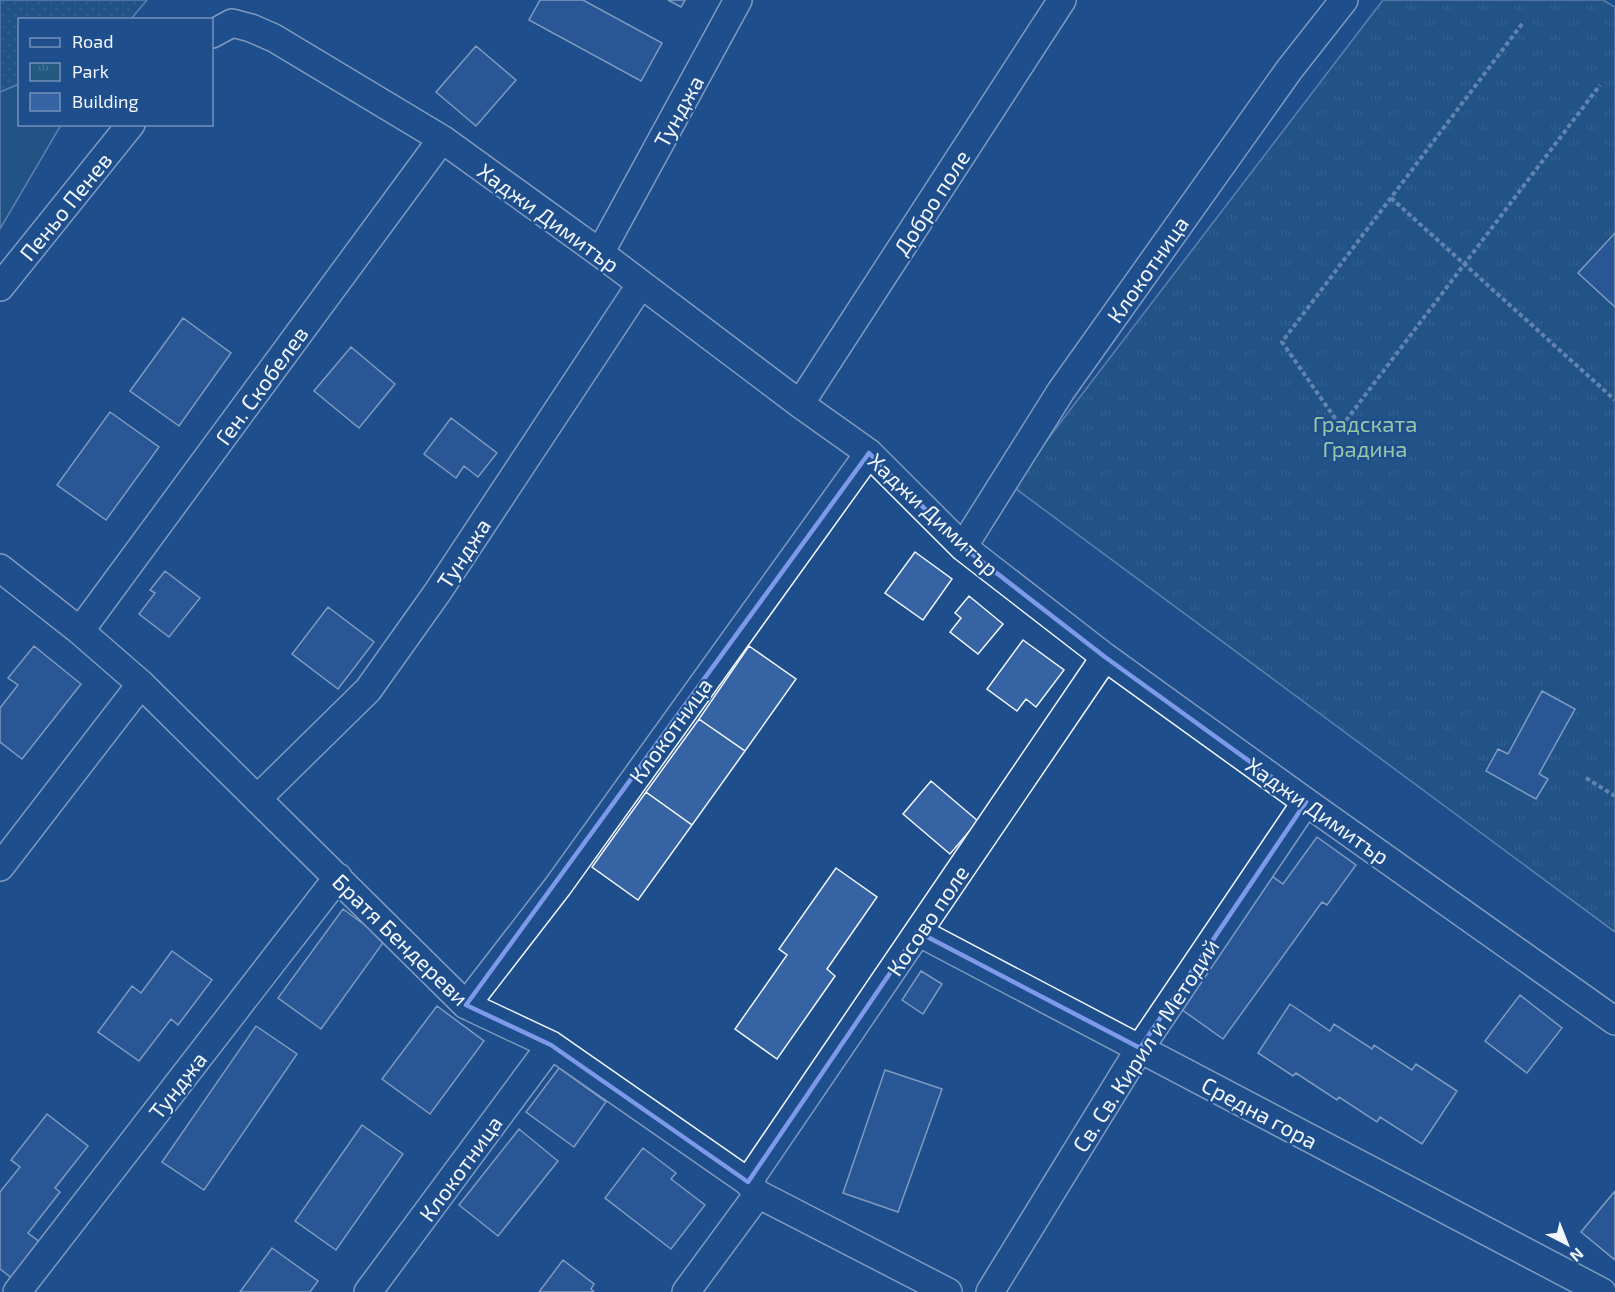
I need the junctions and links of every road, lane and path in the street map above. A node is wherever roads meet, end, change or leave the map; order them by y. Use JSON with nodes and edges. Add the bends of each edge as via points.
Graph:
{"nodes":[{"id":1,"x":738,"y":0,"type":"edge"},
{"id":2,"x":1062,"y":0,"type":"edge"},
{"id":3,"x":1344,"y":0,"type":"edge"},
{"id":4,"x":1522,"y":24,"type":"dead end"},
{"id":5,"x":213,"y":34,"type":"edge"},
{"id":6,"x":1600,"y":85,"type":"dead end"},
{"id":7,"x":128,"y":126,"type":"edge"},
{"id":8,"x":442,"y":139,"type":"junction"},
{"id":9,"x":1391,"y":198,"type":"junction"},
{"id":10,"x":600,"y":254,"type":"junction"},
{"id":11,"x":1464,"y":264,"type":"junction"},
{"id":12,"x":641,"y":284,"type":"junction"},
{"id":13,"x":0,"y":287,"type":"edge"},
{"id":14,"x":1615,"y":400,"type":"edge"},
{"id":15,"x":800,"y":404,"type":"junction"},
{"id":16,"x":869,"y":453,"type":"junction"},
{"id":17,"x":963,"y":547,"type":"junction"},
{"id":18,"x":0,"y":568,"type":"edge"},
{"id":19,"x":80,"y":631,"type":"junction"},
{"id":20,"x":1105,"y":657,"type":"junction"},
{"id":21,"x":141,"y":684,"type":"junction"},
{"id":22,"x":1586,"y":778,"type":"dead end"},
{"id":23,"x":1615,"y":796,"type":"edge"},
{"id":24,"x":257,"y":799,"type":"junction"},
{"id":25,"x":1306,"y":802,"type":"junction"},
{"id":26,"x":0,"y":867,"type":"edge"},
{"id":27,"x":338,"y":877,"type":"junction"},
{"id":28,"x":918,"y":932,"type":"junction"},
{"id":29,"x":466,"y":1005,"type":"junction"},
{"id":30,"x":1615,"y":1021,"type":"edge"},
{"id":31,"x":551,"y":1045,"type":"junction"},
{"id":32,"x":1140,"y":1048,"type":"junction"},
{"id":33,"x":753,"y":1188,"type":"junction"},
{"id":34,"x":16,"y":1292,"type":"edge"},
{"id":35,"x":369,"y":1292,"type":"edge"},
{"id":36,"x":686,"y":1292,"type":"edge"},
{"id":37,"x":948,"y":1292,"type":"edge"},
{"id":38,"x":990,"y":1292,"type":"edge"},
{"id":39,"x":1602,"y":1292,"type":"edge"}],
"edges":[{"from":1,"to":10,"type":"street","name":"Тунджа"},
{"from":2,"to":15,"type":"street","name":"Добро поле"},
{"from":3,"to":17,"type":"street","name":"Клокотница","via":[[1289,70],[1061,391]]},
{"from":4,"to":9,"type":"path"},
{"from":5,"to":8,"type":"street","name":"Хаджи Димитър","via":[[232,24],[251,28]]},
{"from":6,"to":11,"type":"path"},
{"from":7,"to":13,"type":"street","name":"Пеньо Пенев"},
{"from":8,"to":10,"type":"street","name":"Хаджи Димитър"},
{"from":8,"to":19,"type":"street","name":"Ген. Скобелев"},
{"from":9,"to":11,"type":"path"},
{"from":9,"to":11,"type":"path","via":[[1282,342],[1341,427]]},
{"from":10,"to":12,"type":"street","name":"Хаджи Димитър"},
{"from":11,"to":14,"type":"path"},
{"from":12,"to":15,"type":"street","name":"Хаджи Димитър"},
{"from":12,"to":24,"type":"street","name":"Тунджа","via":[[437,593],[368,690]]},
{"from":15,"to":16,"type":"street","name":"Хаджи Димитър"},
{"from":16,"to":17,"type":"street","name":"Хаджи Димитър"},
{"from":16,"to":29,"type":"street","name":"Клокотница","via":[[558,886]]},
{"from":17,"to":20,"type":"street","name":"Хаджи Димитър"},
{"from":18,"to":19,"type":"street","name":"Братя Бендереви"},
{"from":19,"to":21,"type":"street","name":"Братя Бендереви"},
{"from":20,"to":25,"type":"street","name":"Хаджи Димитър"},
{"from":20,"to":28,"type":"street","name":"Косово поле"},
{"from":21,"to":24,"type":"street","name":"Братя Бендереви"},
{"from":21,"to":26,"type":"street"},
{"from":22,"to":23,"type":"path"},
{"from":24,"to":27,"type":"street","name":"Братя Бендереви"},
{"from":25,"to":30,"type":"street","name":"Хаджи Димитър"},
{"from":25,"to":32,"type":"street","name":"Св. Св. Кирил и Методий"},
{"from":27,"to":29,"type":"street","name":"Братя Бендереви"},
{"from":27,"to":34,"type":"street","name":"Тунджа"},
{"from":28,"to":32,"type":"street","name":"Средна гора"},
{"from":28,"to":33,"type":"street","name":"Косово поле"},
{"from":29,"to":31,"type":"street","name":"Братя Бендереви"},
{"from":31,"to":33,"type":"street","name":"Братя Бендереви"},
{"from":31,"to":35,"type":"street","name":"Клокотница"},
{"from":32,"to":38,"type":"street","name":"Св. Св. Кирил и Методий"},
{"from":32,"to":39,"type":"street","name":"Средна гора"},
{"from":33,"to":36,"type":"street","name":"Косово поле"},
{"from":33,"to":37,"type":"street","name":"Братя Бендереви"}]}
